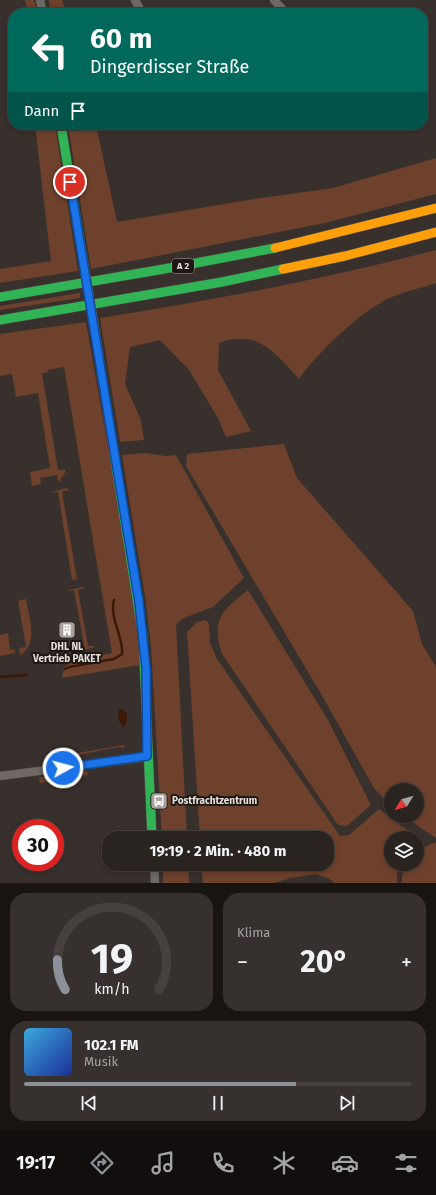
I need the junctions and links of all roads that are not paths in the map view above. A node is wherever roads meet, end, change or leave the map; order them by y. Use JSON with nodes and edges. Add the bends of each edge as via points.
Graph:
{"nodes":[{"id":1,"x":274,"y":0,"type":"edge"},
{"id":2,"x":281,"y":8,"type":"edge"},
{"id":3,"x":62,"y":130,"type":"edge"},
{"id":4,"x":436,"y":208,"type":"edge"},
{"id":5,"x":436,"y":232,"type":"edge"},
{"id":6,"x":0,"y":297,"type":"edge"},
{"id":7,"x":0,"y":320,"type":"edge"},
{"id":8,"x":147,"y":756,"type":"junction"},
{"id":9,"x":0,"y":776,"type":"edge"},
{"id":10,"x":152,"y":831,"type":"edge"},
{"id":11,"x":155,"y":871,"type":"edge"},
{"id":12,"x":156,"y":883,"type":"edge"}],
"edges":[{"from":1,"to":2,"type":"street"},
{"from":3,"to":8,"type":"main road","bridge":true,"via":[[143,637]]},
{"from":4,"to":6,"type":"main road","number":"A 2","via":[[272,249]]},
{"from":5,"to":7,"type":"main road","number":"A 2","via":[[345,256],[222,282]]},
{"from":8,"to":9,"type":"street"},
{"from":8,"to":10,"type":"main road"},
{"from":11,"to":12,"type":"street"}]}
